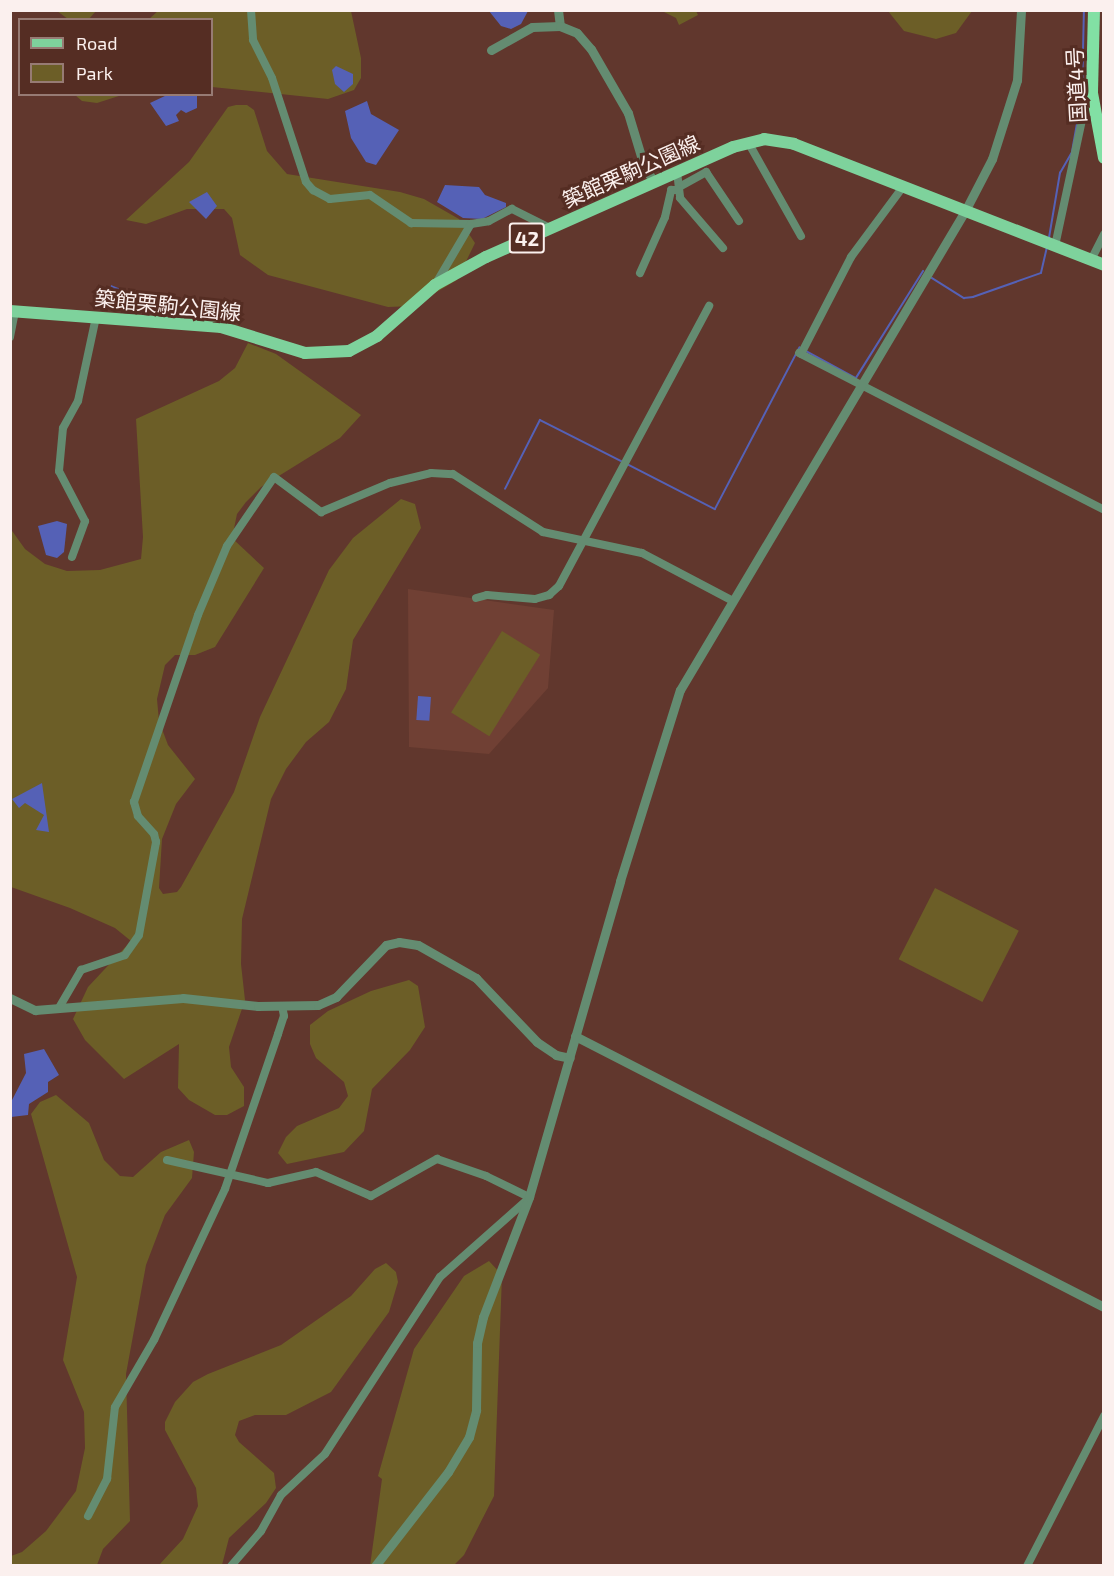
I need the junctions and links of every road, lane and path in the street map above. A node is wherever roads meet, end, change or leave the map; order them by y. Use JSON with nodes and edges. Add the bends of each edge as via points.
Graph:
{"nodes":[{"id":1,"x":251,"y":10,"type":"edge"},
{"id":2,"x":558,"y":10,"type":"edge"},
{"id":3,"x":1021,"y":10,"type":"edge"},
{"id":4,"x":1094,"y":10,"type":"edge"},
{"id":5,"x":560,"y":26,"type":"junction"},
{"id":6,"x":1098,"y":33,"type":"edge"},
{"id":7,"x":491,"y":50,"type":"dead end"},
{"id":8,"x":1092,"y":93,"type":"junction"},
{"id":9,"x":748,"y":142,"type":"junction"},
{"id":10,"x":1104,"y":158,"type":"edge"},
{"id":11,"x":678,"y":172,"type":"junction"},
{"id":12,"x":654,"y":182,"type":"junction"},
{"id":13,"x":680,"y":188,"type":"junction"},
{"id":14,"x":902,"y":188,"type":"junction"},
{"id":15,"x":965,"y":211,"type":"junction"},
{"id":16,"x":739,"y":221,"type":"dead end"},
{"id":17,"x":471,"y":225,"type":"junction"},
{"id":18,"x":550,"y":228,"type":"junction"},
{"id":19,"x":1104,"y":234,"type":"edge"},
{"id":20,"x":801,"y":236,"type":"dead end"},
{"id":21,"x":1050,"y":244,"type":"junction"},
{"id":22,"x":723,"y":248,"type":"dead end"},
{"id":23,"x":1091,"y":260,"type":"junction"},
{"id":24,"x":1104,"y":265,"type":"edge"},
{"id":25,"x":640,"y":273,"type":"dead end"},
{"id":26,"x":435,"y":285,"type":"junction"},
{"id":27,"x":709,"y":306,"type":"dead end"},
{"id":28,"x":13,"y":311,"type":"edge"},
{"id":29,"x":96,"y":317,"type":"junction"},
{"id":30,"x":10,"y":337,"type":"edge"},
{"id":31,"x":860,"y":388,"type":"junction"},
{"id":32,"x":1104,"y":510,"type":"edge"},
{"id":33,"x":584,"y":540,"type":"junction"},
{"id":34,"x":72,"y":557,"type":"dead end"},
{"id":35,"x":476,"y":598,"type":"dead end"},
{"id":36,"x":731,"y":600,"type":"junction"},
{"id":37,"x":10,"y":998,"type":"edge"},
{"id":38,"x":60,"y":1006,"type":"junction"},
{"id":39,"x":282,"y":1006,"type":"junction"},
{"id":40,"x":575,"y":1036,"type":"junction"},
{"id":41,"x":570,"y":1058,"type":"junction"},
{"id":42,"x":167,"y":1160,"type":"dead end"},
{"id":43,"x":229,"y":1175,"type":"junction"},
{"id":44,"x":527,"y":1199,"type":"junction"},
{"id":45,"x":1104,"y":1307,"type":"edge"},
{"id":46,"x":1104,"y":1416,"type":"edge"},
{"id":47,"x":88,"y":1516,"type":"dead end"},
{"id":48,"x":231,"y":1566,"type":"edge"},
{"id":49,"x":375,"y":1566,"type":"edge"},
{"id":50,"x":1027,"y":1566,"type":"edge"}],
"edges":[{"from":1,"to":17,"type":"street","via":[[254,40],[272,78],[306,182],[314,190],[330,199],[370,195],[411,223]]},
{"from":2,"to":5,"type":"street"},
{"from":3,"to":15,"type":"street","via":[[1017,80],[1008,117]]},
{"from":4,"to":6,"type":"highway","name":"国道4号"},
{"from":5,"to":7,"type":"street","via":[[532,27]]},
{"from":5,"to":12,"type":"street","via":[[578,33],[591,49],[628,113],[644,166]]},
{"from":6,"to":8,"type":"highway","name":"国道4号"},
{"from":8,"to":10,"type":"highway","name":"国道4号"},
{"from":8,"to":21,"type":"street","via":[[1083,111]]},
{"from":9,"to":11,"type":"main road","name":"築館栗駒公園線","number":"42"},
{"from":9,"to":14,"type":"main road","name":"築館栗駒公園線","number":"42","via":[[764,139],[794,144]]},
{"from":9,"to":20,"type":"street"},
{"from":11,"to":12,"type":"main road","name":"築館栗駒公園線","number":"42"},
{"from":11,"to":13,"type":"street"},
{"from":12,"to":18,"type":"main road","name":"築館栗駒公園線","number":"42"},
{"from":13,"to":16,"type":"street","via":[[706,172]]},
{"from":13,"to":22,"type":"street","via":[[684,203]]},
{"from":13,"to":25,"type":"street","via":[[671,190],[665,218]]},
{"from":14,"to":15,"type":"main road","name":"築館栗駒公園線","number":"42"},
{"from":14,"to":31,"type":"street","via":[[851,257],[801,352]]},
{"from":15,"to":21,"type":"main road","name":"築館栗駒公園線","number":"42"},
{"from":15,"to":31,"type":"street"},
{"from":17,"to":18,"type":"street","via":[[512,209]]},
{"from":17,"to":26,"type":"street"},
{"from":18,"to":26,"type":"main road","name":"築館栗駒公園線","number":"42"},
{"from":19,"to":23,"type":"street"},
{"from":21,"to":23,"type":"main road","name":"築館栗駒公園線","number":"42"},
{"from":23,"to":24,"type":"main road","name":"築館栗駒公園線","number":"42"},
{"from":26,"to":29,"type":"main road","name":"築館栗駒公園線","number":"42","via":[[366,344],[334,354],[305,353],[221,327]]},
{"from":27,"to":33,"type":"street"},
{"from":28,"to":29,"type":"main road","name":"築館栗駒公園線","number":"42"},
{"from":28,"to":30,"type":"street"},
{"from":29,"to":34,"type":"street","via":[[78,401],[63,428],[59,471],[85,521]]},
{"from":31,"to":32,"type":"street"},
{"from":31,"to":36,"type":"street"},
{"from":33,"to":35,"type":"street","via":[[559,586],[549,595],[535,599],[487,595]]},
{"from":33,"to":36,"type":"street","via":[[642,553]]},
{"from":33,"to":38,"type":"street","via":[[543,532],[453,474],[415,476],[345,499],[321,512],[274,477],[227,546],[198,615],[134,802],[138,816],[156,842],[139,935],[125,955],[81,970]]},
{"from":36,"to":40,"type":"street","via":[[680,690]]},
{"from":37,"to":38,"type":"street","via":[[35,1010]]},
{"from":38,"to":39,"type":"street","via":[[183,998]]},
{"from":39,"to":41,"type":"street","via":[[318,1005],[336,997],[386,945],[418,945],[476,978],[537,1042],[556,1055]]},
{"from":39,"to":43,"type":"street","via":[[284,1016]]},
{"from":40,"to":41,"type":"street"},
{"from":40,"to":45,"type":"street"},
{"from":41,"to":44,"type":"street"},
{"from":42,"to":43,"type":"street"},
{"from":43,"to":44,"type":"street","via":[[268,1183],[316,1172],[371,1196],[437,1159],[486,1176]]},
{"from":43,"to":47,"type":"street","via":[[154,1340],[115,1407],[107,1479]]},
{"from":44,"to":48,"type":"street","via":[[440,1277],[325,1454],[280,1495],[261,1531]]},
{"from":44,"to":49,"type":"street","via":[[483,1317],[477,1343],[476,1410],[469,1437],[448,1472]]},
{"from":46,"to":50,"type":"street"}]}
